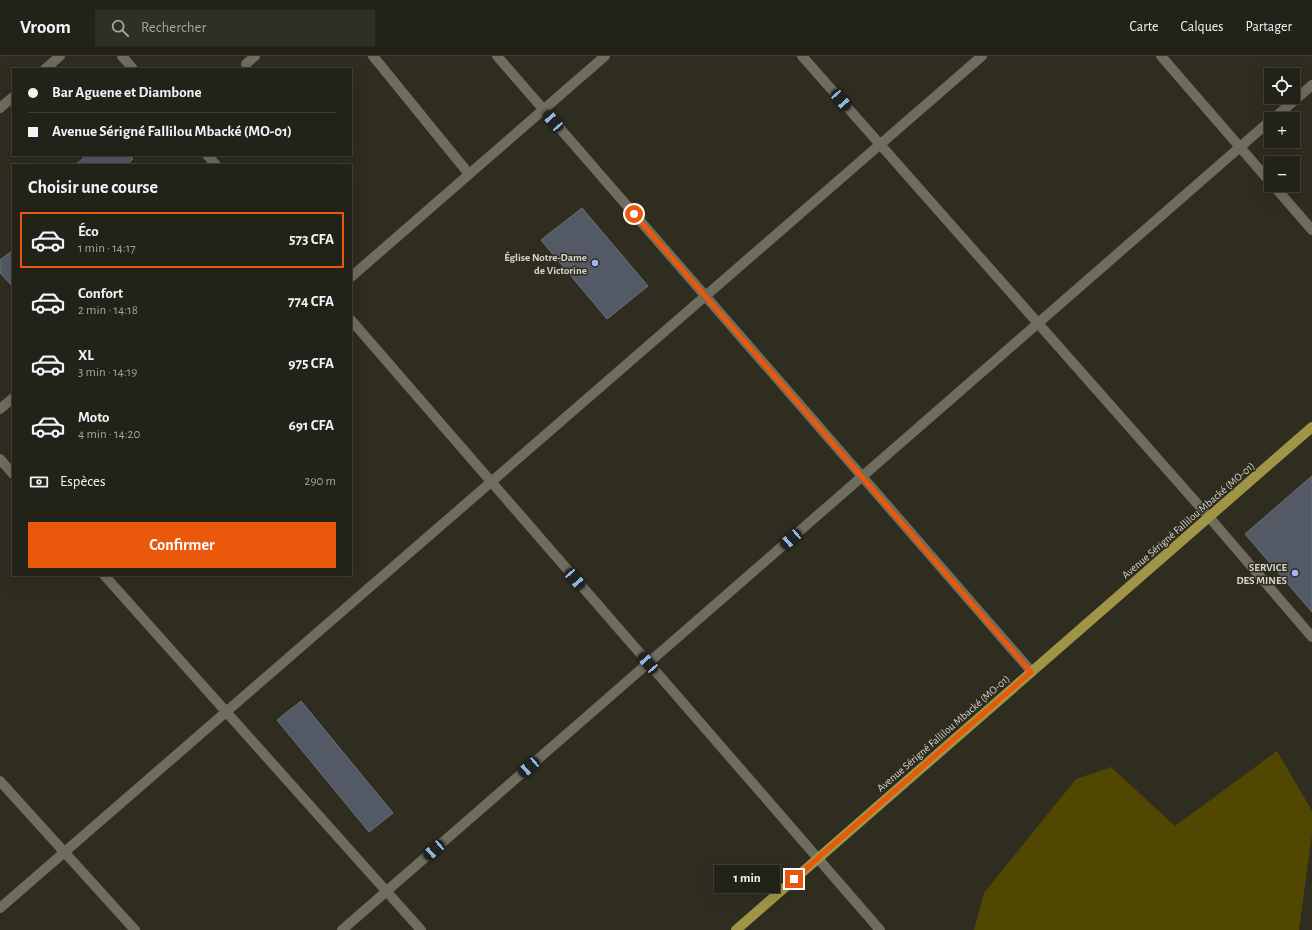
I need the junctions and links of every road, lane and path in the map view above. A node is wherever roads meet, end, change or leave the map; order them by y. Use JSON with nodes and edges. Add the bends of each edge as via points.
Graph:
{"nodes":[{"id":1,"x":60,"y":56,"type":"edge"},
{"id":2,"x":122,"y":56,"type":"edge"},
{"id":3,"x":255,"y":56,"type":"edge"},
{"id":4,"x":373,"y":56,"type":"edge"},
{"id":5,"x":497,"y":56,"type":"edge"},
{"id":6,"x":605,"y":56,"type":"edge"},
{"id":7,"x":802,"y":56,"type":"edge"},
{"id":8,"x":982,"y":56,"type":"edge"},
{"id":9,"x":1161,"y":56,"type":"edge"},
{"id":10,"x":246,"y":64,"type":"dead end"},
{"id":11,"x":46,"y":68,"type":"edge"},
{"id":12,"x":132,"y":68,"type":"edge"},
{"id":13,"x":1312,"y":85,"type":"edge"},
{"id":14,"x":12,"y":98,"type":"edge"},
{"id":15,"x":0,"y":108,"type":"edge"},
{"id":16,"x":543,"y":110,"type":"junction"},
{"id":17,"x":1281,"y":112,"type":"edge"},
{"id":18,"x":1264,"y":127,"type":"edge"},
{"id":19,"x":880,"y":144,"type":"junction"},
{"id":20,"x":1240,"y":147,"type":"junction"},
{"id":21,"x":208,"y":156,"type":"edge"},
{"id":22,"x":215,"y":164,"type":"edge"},
{"id":23,"x":469,"y":174,"type":"junction"},
{"id":24,"x":1264,"y":174,"type":"edge"},
{"id":25,"x":1279,"y":192,"type":"edge"},
{"id":26,"x":1312,"y":230,"type":"edge"},
{"id":27,"x":352,"y":276,"type":"edge"},
{"id":28,"x":705,"y":296,"type":"junction"},
{"id":29,"x":352,"y":321,"type":"edge"},
{"id":30,"x":1038,"y":324,"type":"junction"},
{"id":31,"x":12,"y":399,"type":"edge"},
{"id":32,"x":0,"y":409,"type":"edge"},
{"id":33,"x":1312,"y":428,"type":"edge"},
{"id":34,"x":0,"y":459,"type":"edge"},
{"id":35,"x":12,"y":473,"type":"edge"},
{"id":36,"x":862,"y":476,"type":"junction"},
{"id":37,"x":491,"y":482,"type":"junction"},
{"id":38,"x":1209,"y":518,"type":"junction"},
{"id":39,"x":105,"y":576,"type":"edge"},
{"id":40,"x":1312,"y":637,"type":"edge"},
{"id":41,"x":648,"y":663,"type":"junction"},
{"id":42,"x":1031,"y":672,"type":"junction"},
{"id":43,"x":227,"y":712,"type":"junction"},
{"id":44,"x":0,"y":781,"type":"edge"},
{"id":45,"x":65,"y":852,"type":"junction"},
{"id":46,"x":818,"y":859,"type":"junction"},
{"id":47,"x":387,"y":891,"type":"junction"},
{"id":48,"x":0,"y":908,"type":"edge"},
{"id":49,"x":135,"y":930,"type":"edge"},
{"id":50,"x":342,"y":930,"type":"edge"},
{"id":51,"x":421,"y":930,"type":"edge"},
{"id":52,"x":736,"y":930,"type":"edge"},
{"id":53,"x":880,"y":930,"type":"edge"}],
"edges":[{"from":1,"to":11,"type":"street"},
{"from":2,"to":12,"type":"street"},
{"from":3,"to":10,"type":"street"},
{"from":4,"to":23,"type":"street"},
{"from":5,"to":16,"type":"street"},
{"from":6,"to":16,"type":"street"},
{"from":7,"to":19,"type":"street"},
{"from":8,"to":19,"type":"street"},
{"from":9,"to":20,"type":"street"},
{"from":13,"to":17,"type":"street"},
{"from":14,"to":15,"type":"street"},
{"from":16,"to":23,"type":"street"},
{"from":16,"to":28,"type":"street"},
{"from":18,"to":20,"type":"street"},
{"from":19,"to":28,"type":"street"},
{"from":19,"to":30,"type":"street"},
{"from":20,"to":24,"type":"street"},
{"from":20,"to":30,"type":"street"},
{"from":21,"to":22,"type":"street"},
{"from":23,"to":27,"type":"street"},
{"from":25,"to":26,"type":"street"},
{"from":28,"to":36,"type":"street"},
{"from":28,"to":37,"type":"street"},
{"from":29,"to":37,"type":"street"},
{"from":30,"to":36,"type":"street"},
{"from":30,"to":38,"type":"street"},
{"from":31,"to":32,"type":"street"},
{"from":33,"to":38,"type":"main road","name":"Avenue Sérigné Fallilou Mbacké (MO-01)"},
{"from":34,"to":35,"type":"street"},
{"from":36,"to":41,"type":"street"},
{"from":36,"to":42,"type":"street"},
{"from":37,"to":41,"type":"street"},
{"from":37,"to":43,"type":"street"},
{"from":38,"to":40,"type":"street"},
{"from":38,"to":42,"type":"main road","name":"Avenue Sérigné Fallilou Mbacké (MO-01)"},
{"from":39,"to":43,"type":"street"},
{"from":41,"to":46,"type":"street"},
{"from":41,"to":47,"type":"street"},
{"from":42,"to":46,"type":"main road","name":"Avenue Sérigné Fallilou Mbacké (MO-01)"},
{"from":43,"to":45,"type":"street"},
{"from":43,"to":47,"type":"street"},
{"from":44,"to":45,"type":"street"},
{"from":45,"to":48,"type":"street"},
{"from":45,"to":49,"type":"street"},
{"from":46,"to":52,"type":"main road","name":"Avenue Sérigné Fallilou Mbacké (MO-01)"},
{"from":46,"to":53,"type":"street"},
{"from":47,"to":50,"type":"street"},
{"from":47,"to":51,"type":"street"}]}
